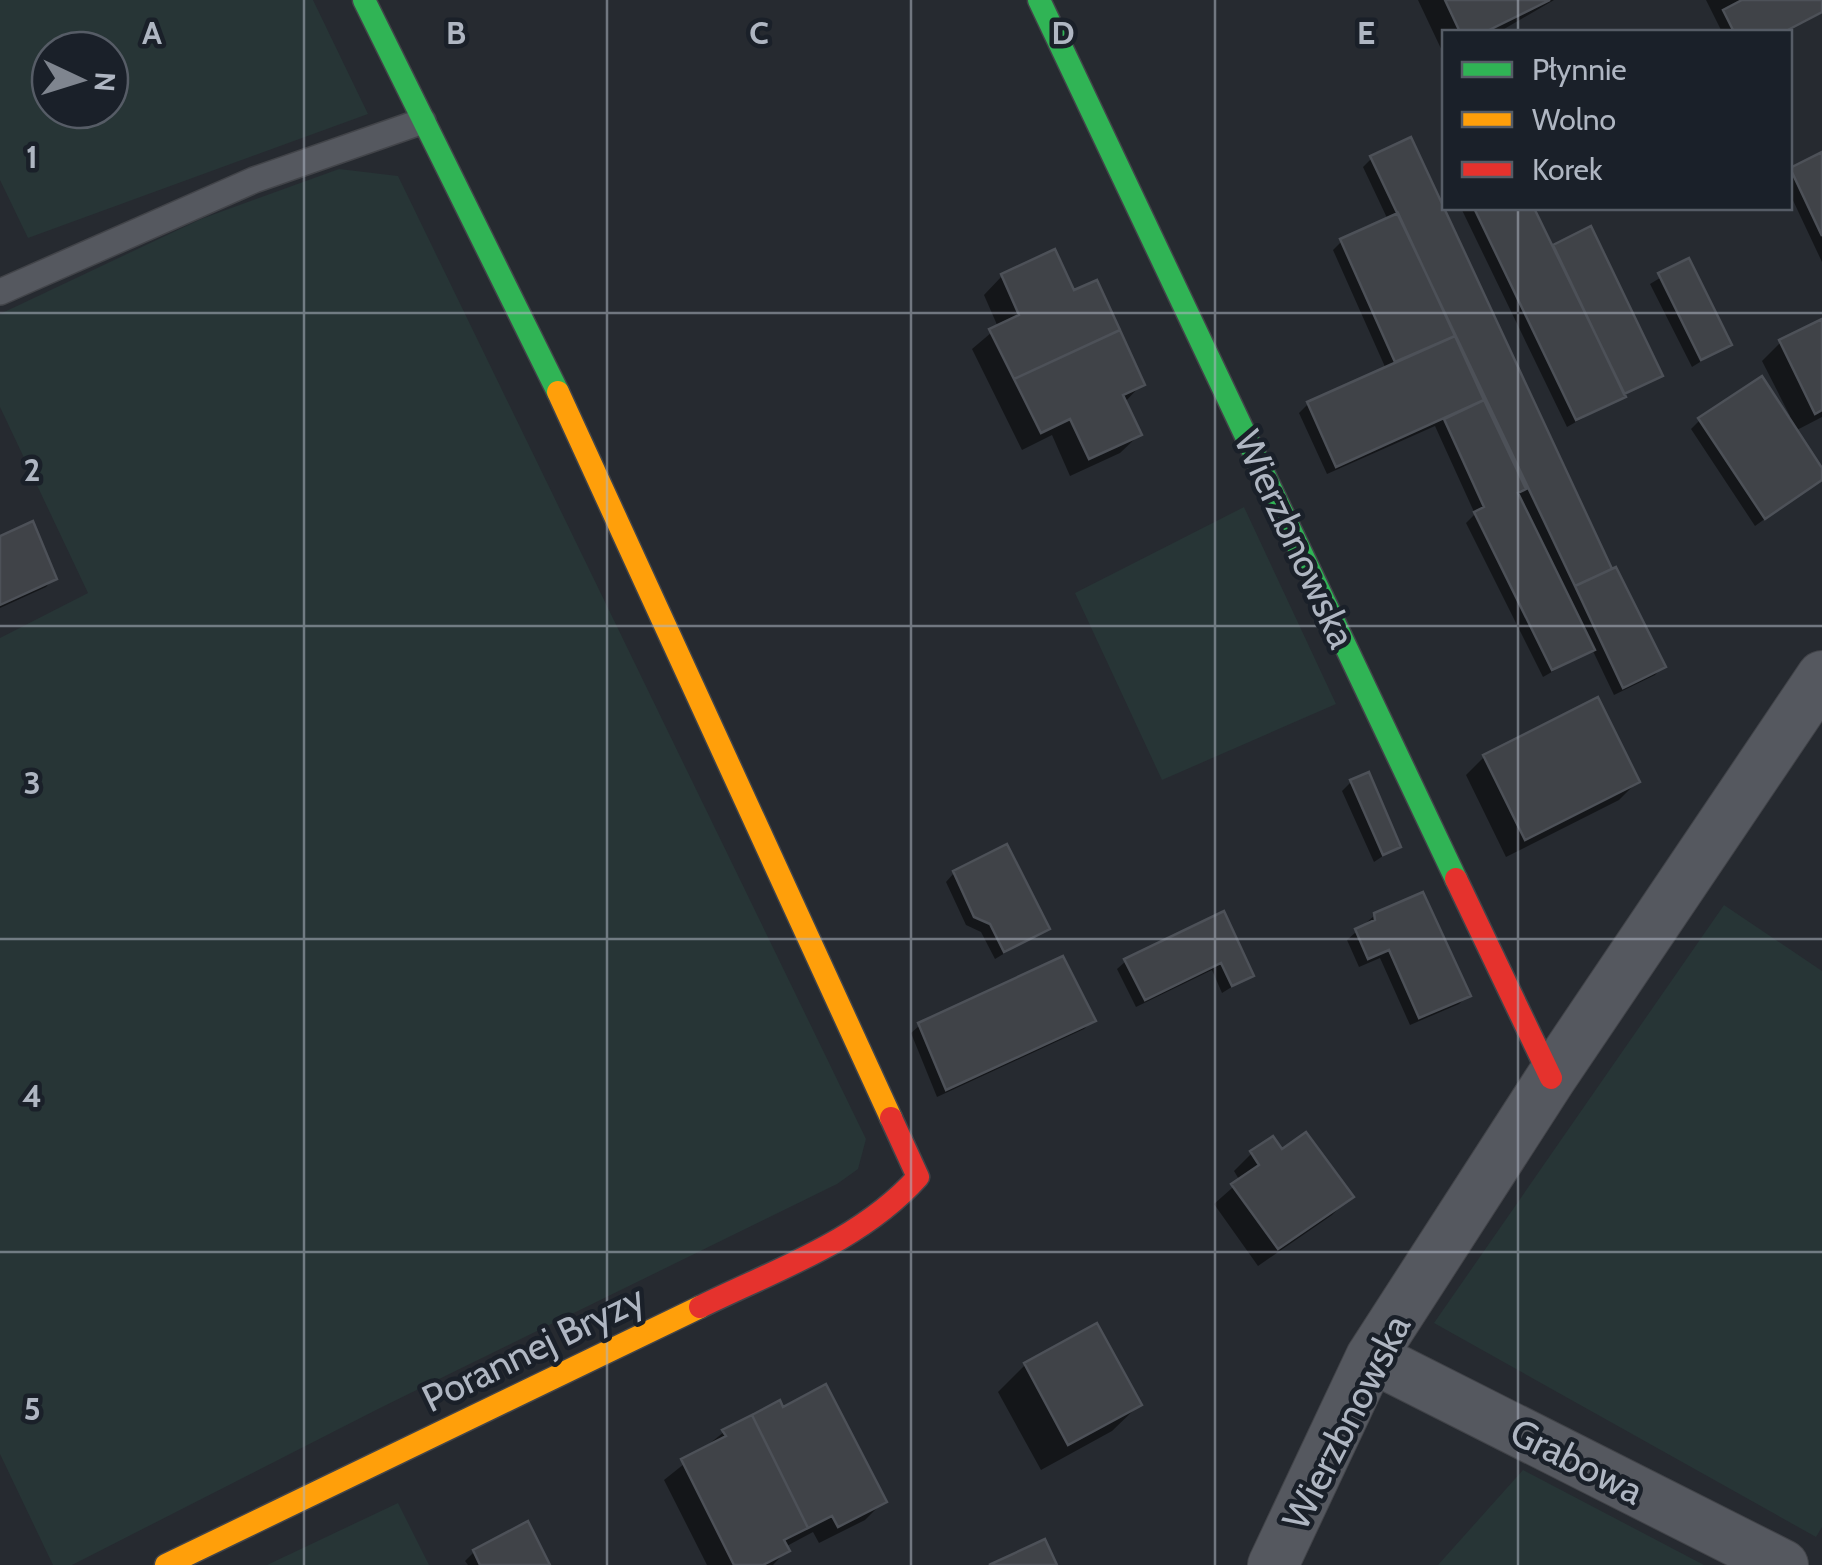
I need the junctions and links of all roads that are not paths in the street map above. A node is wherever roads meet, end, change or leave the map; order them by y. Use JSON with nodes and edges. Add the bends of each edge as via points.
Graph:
{"nodes":[{"id":1,"x":364,"y":0,"type":"edge"},
{"id":2,"x":1039,"y":0,"type":"edge"},
{"id":3,"x":424,"y":120,"type":"junction"},
{"id":4,"x":0,"y":292,"type":"edge"},
{"id":5,"x":1822,"y":676,"type":"edge"},
{"id":6,"x":1551,"y":1078,"type":"junction"},
{"id":7,"x":1371,"y":1357,"type":"junction"},
{"id":8,"x":166,"y":1565,"type":"edge"},
{"id":9,"x":1274,"y":1565,"type":"edge"},
{"id":10,"x":1783,"y":1565,"type":"edge"}],
"edges":[{"from":1,"to":3,"type":"street"},
{"from":2,"to":6,"type":"street","name":"Wierzbnowska"},
{"from":3,"to":4,"type":"lane","via":[[254,180]]},
{"from":3,"to":8,"type":"street","name":"Porannej Bryzy","via":[[573,421],[918,1177],[864,1226]]},
{"from":5,"to":6,"type":"street","name":"Wierzbnowska"},
{"from":6,"to":7,"type":"street","name":"Wierzbnowska"},
{"from":7,"to":9,"type":"street","name":"Wierzbnowska"},
{"from":7,"to":10,"type":"street","name":"Grabowa"}]}
